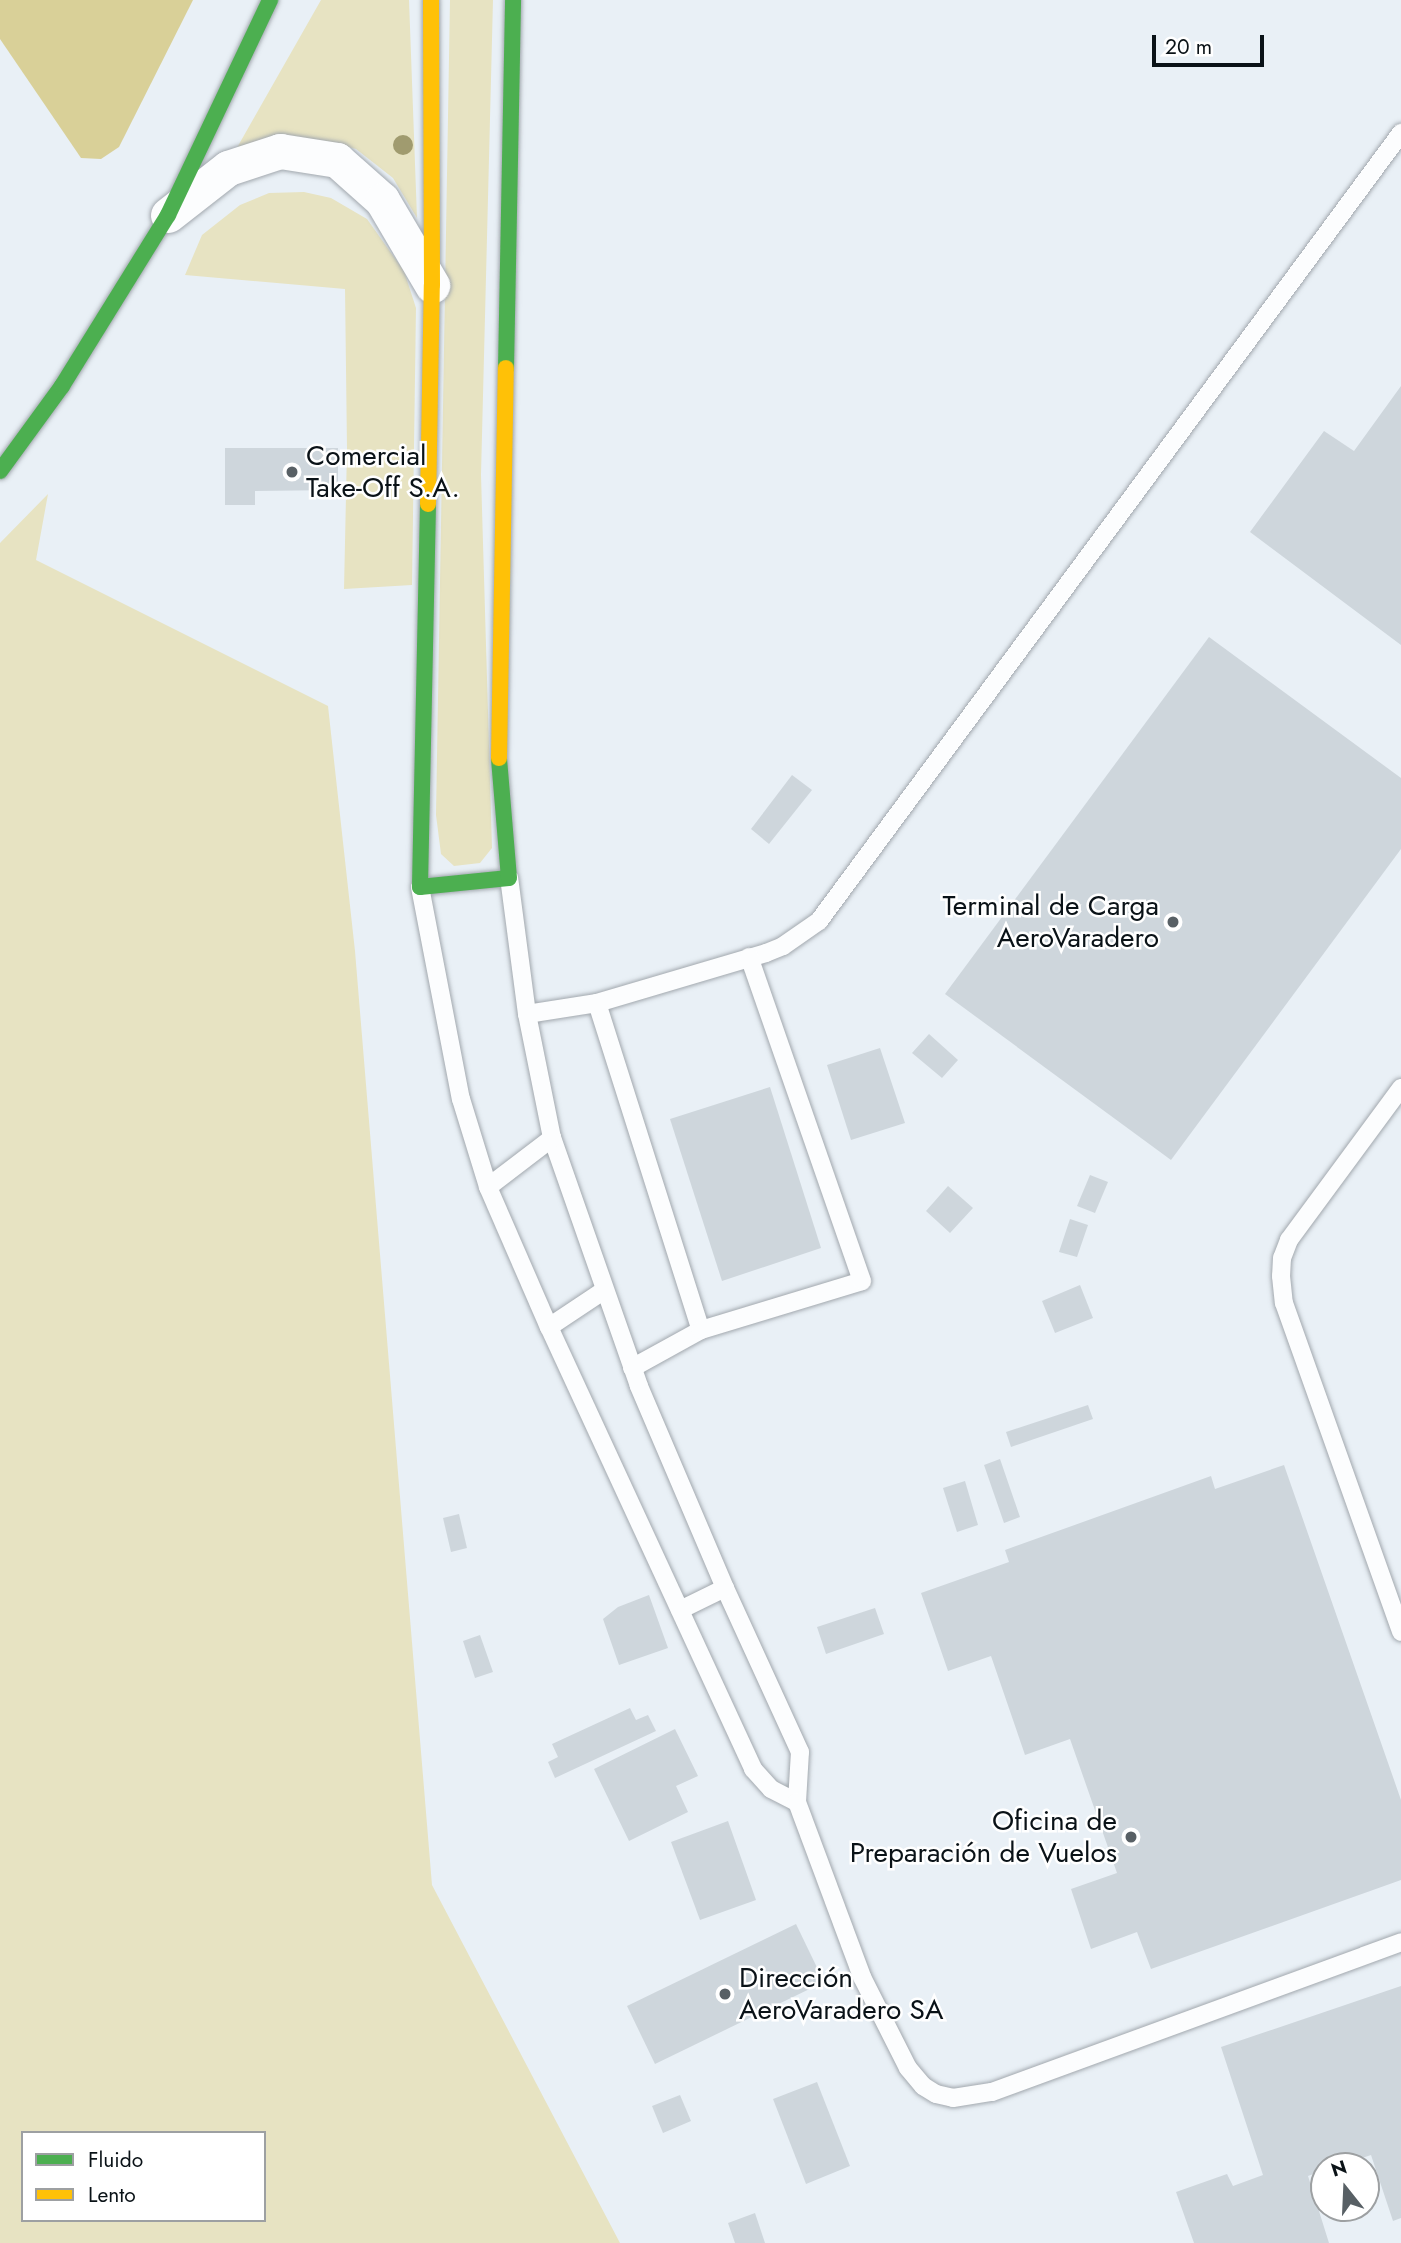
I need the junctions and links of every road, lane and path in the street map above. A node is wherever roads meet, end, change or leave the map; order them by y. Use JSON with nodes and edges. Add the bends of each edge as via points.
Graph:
{"nodes":[{"id":1,"x":270,"y":0,"type":"edge"},
{"id":2,"x":276,"y":0,"type":"edge"},
{"id":3,"x":431,"y":0,"type":"edge"},
{"id":4,"x":513,"y":0,"type":"edge"},
{"id":5,"x":260,"y":24,"type":"junction"},
{"id":6,"x":1401,"y":133,"type":"edge"},
{"id":7,"x":168,"y":215,"type":"junction"},
{"id":8,"x":432,"y":285,"type":"junction"},
{"id":9,"x":0,"y":471,"type":"edge"},
{"id":10,"x":509,"y":878,"type":"junction"},
{"id":11,"x":420,"y":887,"type":"junction"},
{"id":12,"x":749,"y":957,"type":"junction"},
{"id":13,"x":597,"y":1003,"type":"junction"},
{"id":14,"x":527,"y":1014,"type":"junction"},
{"id":15,"x":1401,"y":1088,"type":"edge"},
{"id":16,"x":552,"y":1138,"type":"junction"},
{"id":17,"x":488,"y":1187,"type":"junction"},
{"id":18,"x":603,"y":1291,"type":"junction"},
{"id":19,"x":549,"y":1327,"type":"junction"},
{"id":20,"x":701,"y":1330,"type":"junction"},
{"id":21,"x":632,"y":1368,"type":"junction"},
{"id":22,"x":725,"y":1588,"type":"junction"},
{"id":23,"x":680,"y":1610,"type":"junction"},
{"id":24,"x":1401,"y":1632,"type":"edge"},
{"id":25,"x":797,"y":1802,"type":"junction"},
{"id":26,"x":1401,"y":1942,"type":"edge"}],
"edges":[{"from":1,"to":5,"type":"street"},
{"from":2,"to":5,"type":"street"},
{"from":3,"to":8,"type":"street"},
{"from":4,"to":10,"type":"street","via":[[498,742]]},
{"from":5,"to":7,"type":"street"},
{"from":6,"to":12,"type":"lane","via":[[819,921],[783,946]]},
{"from":7,"to":8,"type":"street","via":[[228,168],[279,151],[337,160],[382,200]]},
{"from":7,"to":9,"type":"street","via":[[62,386]]},
{"from":8,"to":11,"type":"street"},
{"from":10,"to":11,"type":"street"},
{"from":10,"to":14,"type":"lane"},
{"from":11,"to":17,"type":"lane","via":[[461,1099]]},
{"from":12,"to":13,"type":"lane"},
{"from":12,"to":20,"type":"lane","via":[[862,1281]]},
{"from":13,"to":14,"type":"lane"},
{"from":13,"to":20,"type":"lane"},
{"from":14,"to":16,"type":"lane"},
{"from":15,"to":24,"type":"lane","via":[[1289,1240],[1281,1276],[1284,1303]]},
{"from":16,"to":17,"type":"lane"},
{"from":16,"to":18,"type":"lane"},
{"from":17,"to":19,"type":"lane"},
{"from":18,"to":19,"type":"lane"},
{"from":18,"to":21,"type":"lane"},
{"from":19,"to":23,"type":"lane"},
{"from":20,"to":21,"type":"lane"},
{"from":21,"to":22,"type":"lane"},
{"from":22,"to":23,"type":"lane"},
{"from":22,"to":25,"type":"lane","via":[[800,1752]]},
{"from":23,"to":25,"type":"lane","via":[[753,1769],[771,1788]]},
{"from":25,"to":26,"type":"lane","via":[[862,1977],[908,2068],[923,2086],[953,2098],[992,2092]]}]}
